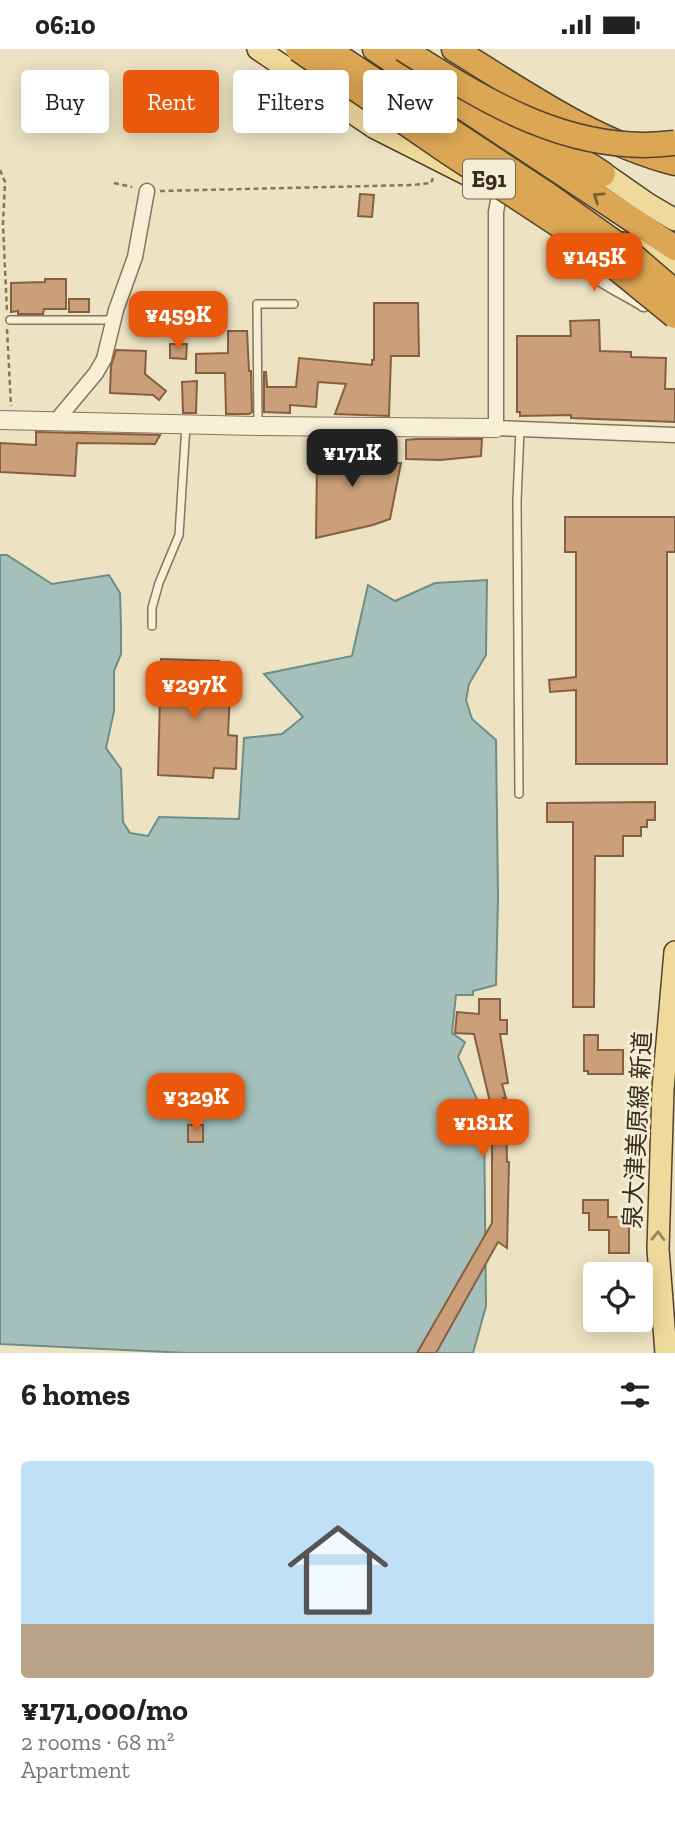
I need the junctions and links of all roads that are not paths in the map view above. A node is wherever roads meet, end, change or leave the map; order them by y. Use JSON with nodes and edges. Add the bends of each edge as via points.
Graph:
{"nodes":[{"id":1,"x":258,"y":49,"type":"edge"},
{"id":2,"x":298,"y":49,"type":"edge"},
{"id":3,"x":327,"y":49,"type":"edge"},
{"id":4,"x":375,"y":49,"type":"edge"},
{"id":5,"x":403,"y":49,"type":"edge"},
{"id":6,"x":424,"y":49,"type":"edge"},
{"id":7,"x":452,"y":49,"type":"edge"},
{"id":8,"x":675,"y":143,"type":"edge"},
{"id":9,"x":675,"y":163,"type":"edge"},
{"id":10,"x":603,"y":174,"type":"junction"},
{"id":11,"x":500,"y":190,"type":"junction"},
{"id":12,"x":147,"y":191,"type":"road end"},
{"id":13,"x":675,"y":220,"type":"edge"},
{"id":14,"x":594,"y":230,"type":"junction"},
{"id":15,"x":675,"y":248,"type":"edge"},
{"id":16,"x":675,"y":267,"type":"edge"},
{"id":17,"x":675,"y":292,"type":"edge"},
{"id":18,"x":294,"y":304,"type":"dead end"},
{"id":19,"x":675,"y":316,"type":"edge"},
{"id":20,"x":8,"y":318,"type":"road end"},
{"id":21,"x":114,"y":320,"type":"junction"},
{"id":22,"x":675,"y":330,"type":"edge"},
{"id":23,"x":6,"y":420,"type":"edge"},
{"id":24,"x":60,"y":420,"type":"junction"},
{"id":25,"x":186,"y":424,"type":"junction"},
{"id":26,"x":258,"y":426,"type":"junction"},
{"id":27,"x":496,"y":428,"type":"junction"},
{"id":28,"x":520,"y":429,"type":"junction"},
{"id":29,"x":675,"y":436,"type":"edge"},
{"id":30,"x":152,"y":626,"type":"dead end"},
{"id":31,"x":519,"y":794,"type":"dead end"},
{"id":32,"x":675,"y":952,"type":"edge"},
{"id":33,"x":666,"y":1353,"type":"edge"}],
"edges":[{"from":1,"to":11,"type":"main road","via":[[375,128]]},
{"from":2,"to":19,"type":"highway","number":"E91","bridge":true,"via":[[582,240]]},
{"from":3,"to":17,"type":"highway","number":"E91","bridge":true,"via":[[548,194]]},
{"from":15,"to":4,"type":"highway","one_way":true},
{"from":5,"to":8,"type":"highway","bridge":true,"via":[[494,104],[541,126],[620,144]]},
{"from":6,"to":10,"type":"highway","via":[[516,120]]},
{"from":7,"to":9,"type":"highway","bridge":true,"via":[[599,135]]},
{"from":7,"to":10,"type":"main road"},
{"from":10,"to":13,"type":"main road"},
{"from":11,"to":14,"type":"main road"},
{"from":11,"to":27,"type":"street","via":[[496,212]]},
{"from":12,"to":21,"type":"street","via":[[135,257]]},
{"from":14,"to":16,"type":"main road"},
{"from":14,"to":22,"type":"street","via":[[584,254],[585,264]]},
{"from":18,"to":26,"type":"lane","via":[[257,304]]},
{"from":20,"to":21,"type":"lane"},
{"from":21,"to":24,"type":"street","via":[[104,359]]},
{"from":23,"to":24,"type":"street"},
{"from":24,"to":25,"type":"street"},
{"from":25,"to":26,"type":"street"},
{"from":25,"to":30,"type":"lane","via":[[179,534],[159,583]]},
{"from":26,"to":27,"type":"street"},
{"from":27,"to":28,"type":"street"},
{"from":28,"to":29,"type":"street"},
{"from":28,"to":31,"type":"lane"},
{"from":33,"to":32,"type":"main road","name":"泉大津美原線 新道","one_way":true,"via":[[658,1249],[663,1089]]}]}
